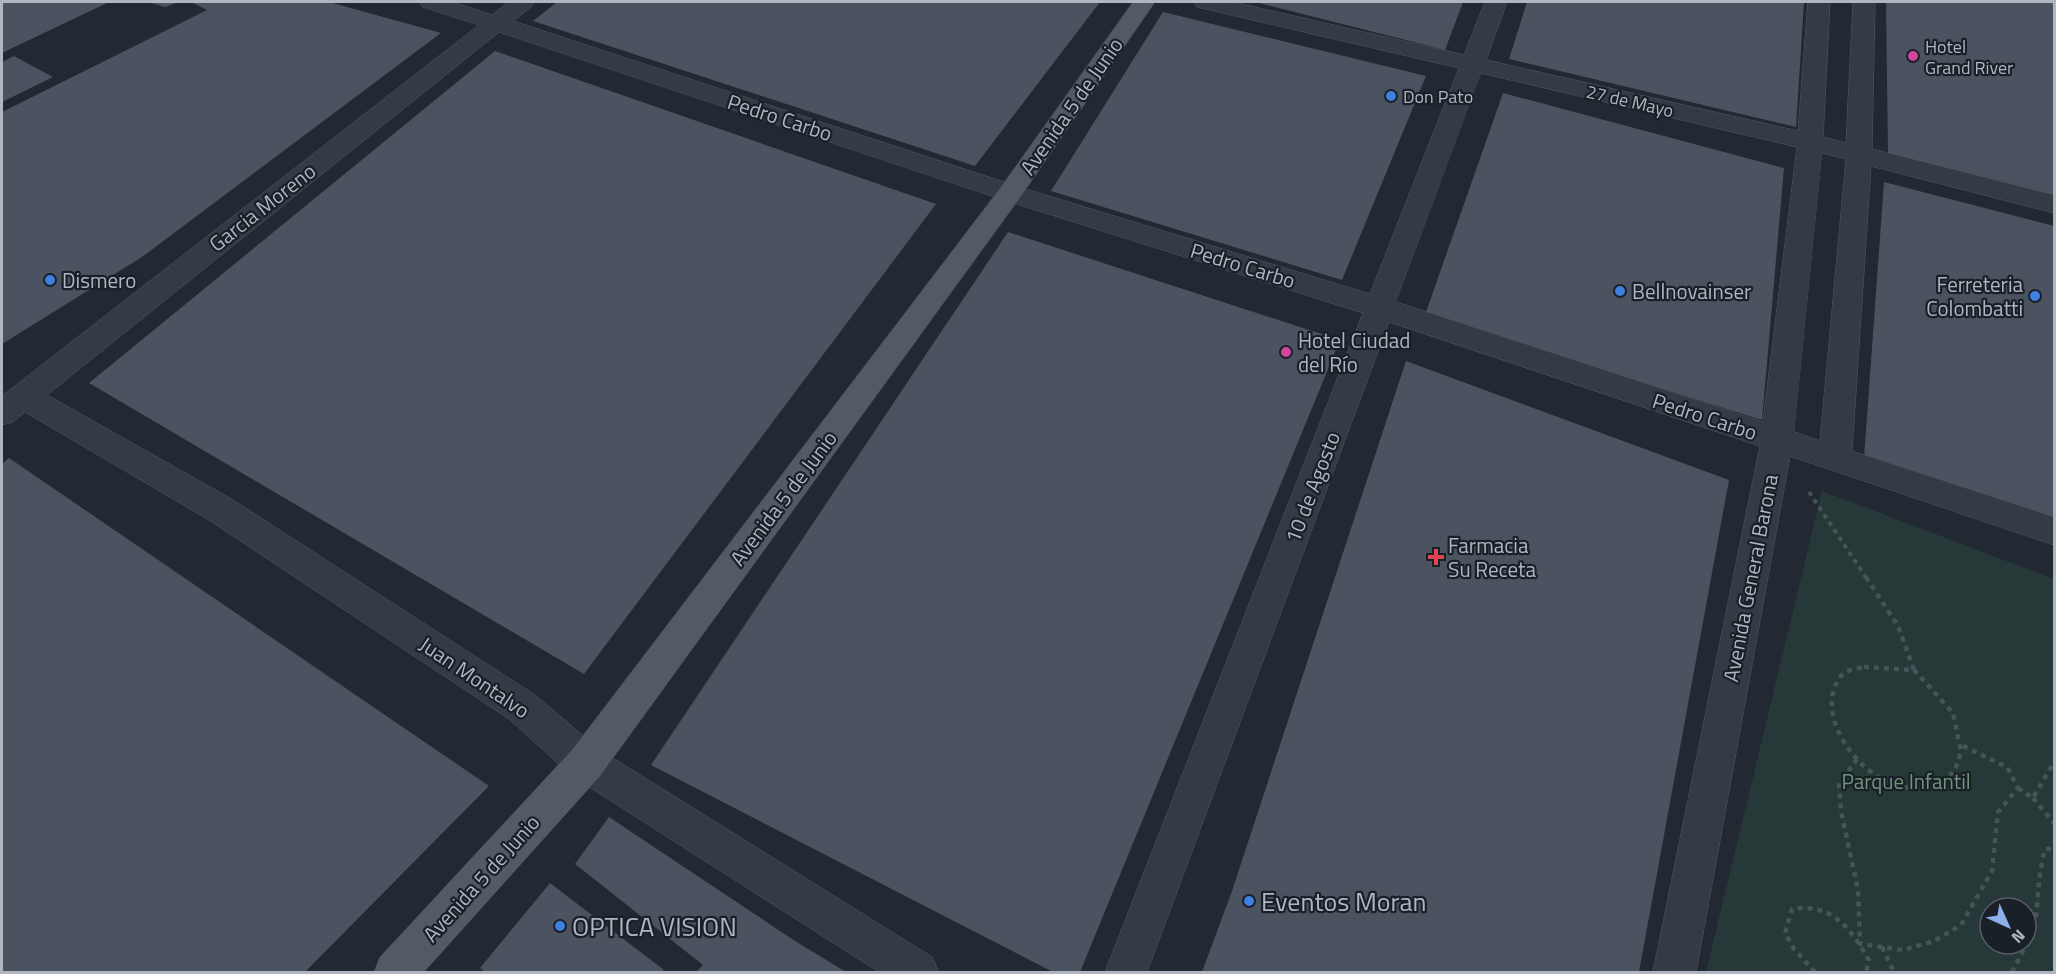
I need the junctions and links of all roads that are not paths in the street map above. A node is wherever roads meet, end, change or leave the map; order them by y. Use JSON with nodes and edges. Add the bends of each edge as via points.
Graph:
{"nodes":[{"id":1,"x":431,"y":2,"type":"edge"},
{"id":2,"x":523,"y":2,"type":"edge"},
{"id":3,"x":1144,"y":2,"type":"edge"},
{"id":4,"x":1205,"y":2,"type":"edge"},
{"id":5,"x":1496,"y":2,"type":"edge"},
{"id":6,"x":1819,"y":2,"type":"edge"},
{"id":7,"x":1864,"y":2,"type":"edge"},
{"id":8,"x":495,"y":24,"type":"junction"},
{"id":9,"x":1472,"y":65,"type":"junction"},
{"id":10,"x":1810,"y":142,"type":"junction"},
{"id":11,"x":1859,"y":154,"type":"junction"},
{"id":12,"x":1010,"y":193,"type":"junction"},
{"id":13,"x":2055,"y":204,"type":"edge"},
{"id":14,"x":1380,"y":308,"type":"junction"},
{"id":15,"x":12,"y":404,"type":"edge"},
{"id":16,"x":1777,"y":440,"type":"junction"},
{"id":17,"x":1835,"y":460,"type":"junction"},
{"id":18,"x":2055,"y":531,"type":"edge"},
{"id":19,"x":586,"y":763,"type":"junction"},
{"id":20,"x":395,"y":972,"type":"edge"},
{"id":21,"x":917,"y":972,"type":"edge"},
{"id":22,"x":1126,"y":972,"type":"edge"},
{"id":23,"x":1674,"y":972,"type":"edge"}],
"edges":[{"from":1,"to":8,"type":"street","name":"Pedro Carbo"},
{"from":2,"to":8,"type":"street","name":"Garcia Moreno"},
{"from":3,"to":12,"type":"main road","name":"Avenida 5 de Junio"},
{"from":4,"to":9,"type":"street","name":"27 de Mayo"},
{"from":5,"to":9,"type":"street","name":"10 de Agosto"},
{"from":6,"to":10,"type":"street","name":"Avenida General Barona"},
{"from":7,"to":11,"type":"street"},
{"from":8,"to":12,"type":"street","name":"Pedro Carbo"},
{"from":8,"to":15,"type":"street","name":"Garcia Moreno"},
{"from":9,"to":10,"type":"street","name":"27 de Mayo"},
{"from":9,"to":14,"type":"street","name":"10 de Agosto"},
{"from":10,"to":11,"type":"street","name":"27 de Mayo"},
{"from":10,"to":16,"type":"street","name":"Avenida General Barona"},
{"from":11,"to":13,"type":"street","name":"27 de Mayo"},
{"from":11,"to":17,"type":"street"},
{"from":12,"to":14,"type":"street","name":"Pedro Carbo"},
{"from":12,"to":19,"type":"main road","name":"Avenida 5 de Junio"},
{"from":14,"to":16,"type":"street","name":"Pedro Carbo"},
{"from":14,"to":22,"type":"street","name":"10 de Agosto"},
{"from":15,"to":19,"type":"street","name":"Juan Montalvo","via":[[104,440],[231,516],[522,707]]},
{"from":16,"to":17,"type":"street","name":"Pedro Carbo"},
{"from":16,"to":23,"type":"street","name":"Avenida General Barona"},
{"from":17,"to":18,"type":"street","name":"Pedro Carbo"},
{"from":19,"to":20,"type":"main road","name":"Avenida 5 de Junio"},
{"from":19,"to":21,"type":"street","name":"Juan Montalvo"}]}
